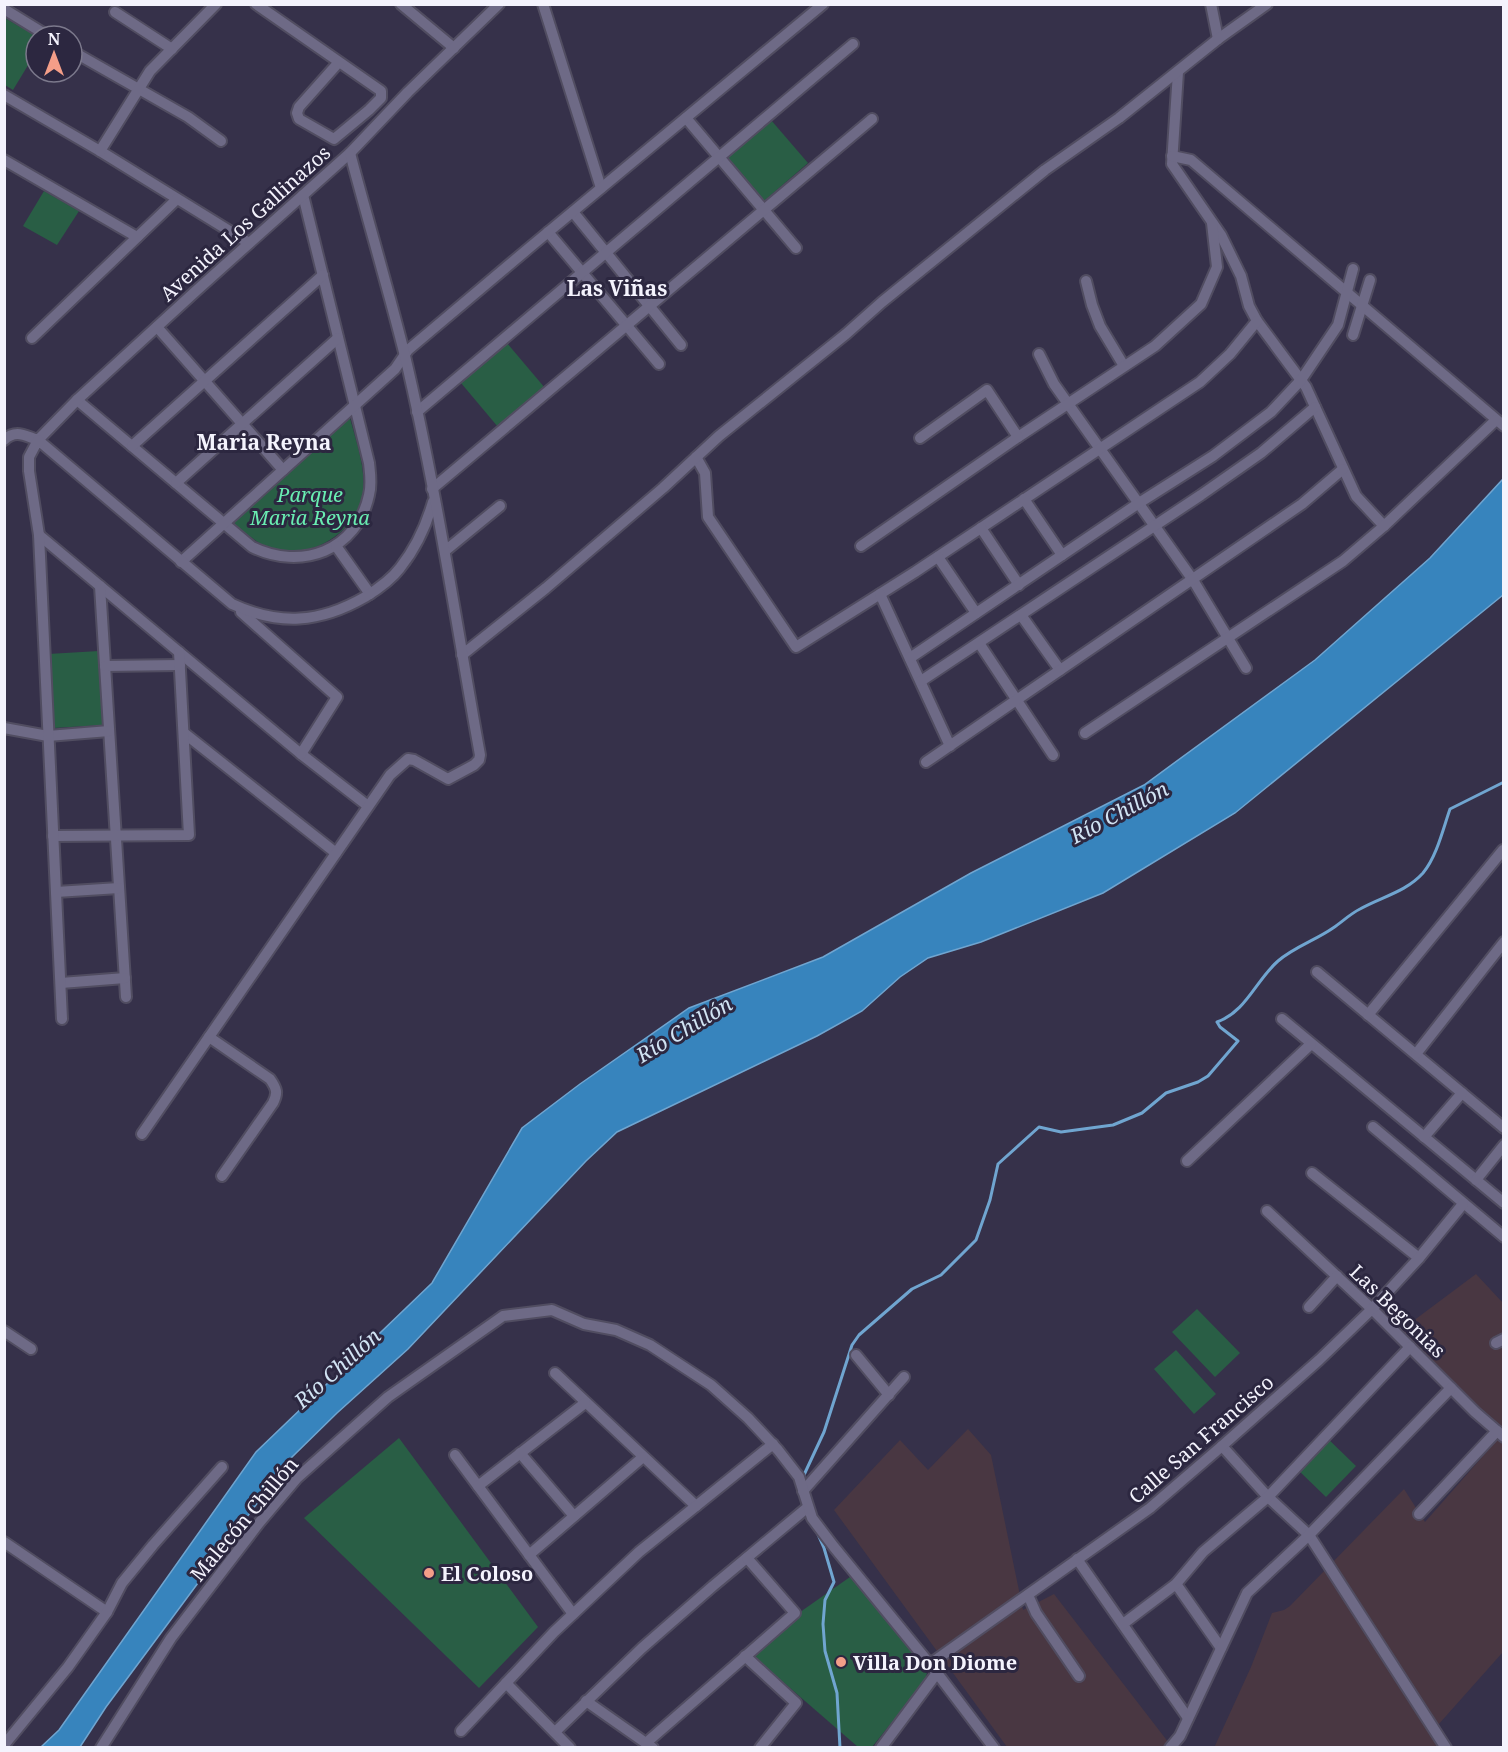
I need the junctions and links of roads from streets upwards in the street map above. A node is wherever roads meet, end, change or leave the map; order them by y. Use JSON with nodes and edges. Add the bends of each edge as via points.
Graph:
{"nodes":[{"id":1,"x":256,"y":4,"type":"edge"},
{"id":2,"x":401,"y":4,"type":"edge"},
{"id":3,"x":500,"y":4,"type":"edge"},
{"id":4,"x":543,"y":4,"type":"edge"},
{"id":5,"x":823,"y":4,"type":"edge"},
{"id":6,"x":1211,"y":4,"type":"edge"},
{"id":7,"x":1267,"y":4,"type":"edge"},
{"id":8,"x":210,"y":6,"type":"edge"},
{"id":9,"x":4,"y":9,"type":"edge"},
{"id":10,"x":115,"y":12,"type":"dead end"},
{"id":11,"x":28,"y":24,"type":"edge"},
{"id":12,"x":1218,"y":39,"type":"junction"},
{"id":13,"x":853,"y":44,"type":"dead end"},
{"id":14,"x":454,"y":48,"type":"junction"},
{"id":15,"x":172,"y":49,"type":"junction"},
{"id":16,"x":84,"y":58,"type":"edge"},
{"id":17,"x":339,"y":62,"type":"junction"},
{"id":18,"x":1178,"y":72,"type":"junction"},
{"id":19,"x":138,"y":89,"type":"junction"},
{"id":20,"x":4,"y":95,"type":"edge"},
{"id":21,"x":686,"y":118,"type":"junction"},
{"id":22,"x":872,"y":119,"type":"dead end"},
{"id":23,"x":220,"y":141,"type":"dead end"},
{"id":24,"x":100,"y":151,"type":"junction"},
{"id":25,"x":350,"y":153,"type":"junction"},
{"id":26,"x":1172,"y":156,"type":"junction"},
{"id":27,"x":718,"y":157,"type":"junction"},
{"id":28,"x":4,"y":160,"type":"edge"},
{"id":29,"x":602,"y":188,"type":"junction"},
{"id":30,"x":303,"y":195,"type":"junction"},
{"id":31,"x":177,"y":199,"type":"junction"},
{"id":32,"x":764,"y":210,"type":"junction"},
{"id":33,"x":573,"y":212,"type":"junction"},
{"id":34,"x":1212,"y":222,"type":"junction"},
{"id":35,"x":548,"y":232,"type":"junction"},
{"id":36,"x":137,"y":237,"type":"junction"},
{"id":37,"x":244,"y":239,"type":"junction"},
{"id":38,"x":796,"y":248,"type":"dead end"},
{"id":39,"x":606,"y":252,"type":"junction"},
{"id":40,"x":1353,"y":269,"type":"dead end"},
{"id":41,"x":582,"y":272,"type":"junction"},
{"id":42,"x":323,"y":275,"type":"junction"},
{"id":43,"x":1370,"y":280,"type":"dead end"},
{"id":44,"x":1086,"y":281,"type":"dead end"},
{"id":45,"x":1346,"y":292,"type":"junction"},
{"id":46,"x":650,"y":306,"type":"junction"},
{"id":47,"x":1362,"y":306,"type":"junction"},
{"id":48,"x":1257,"y":321,"type":"junction"},
{"id":49,"x":627,"y":326,"type":"junction"},
{"id":50,"x":157,"y":327,"type":"junction"},
{"id":51,"x":1353,"y":335,"type":"dead end"},
{"id":52,"x":32,"y":338,"type":"dead end"},
{"id":53,"x":338,"y":338,"type":"junction"},
{"id":54,"x":681,"y":345,"type":"dead end"},
{"id":55,"x":1038,"y":354,"type":"dead end"},
{"id":56,"x":405,"y":356,"type":"junction"},
{"id":57,"x":659,"y":364,"type":"dead end"},
{"id":58,"x":1124,"y":366,"type":"junction"},
{"id":59,"x":1301,"y":380,"type":"junction"},
{"id":60,"x":204,"y":381,"type":"junction"},
{"id":61,"x":77,"y":400,"type":"junction"},
{"id":62,"x":1068,"y":402,"type":"junction"},
{"id":63,"x":355,"y":406,"type":"junction"},
{"id":64,"x":1315,"y":407,"type":"junction"},
{"id":65,"x":417,"y":412,"type":"junction"},
{"id":66,"x":242,"y":423,"type":"junction"},
{"id":67,"x":1500,"y":423,"type":"edge"},
{"id":68,"x":1018,"y":437,"type":"junction"},
{"id":69,"x":920,"y":438,"type":"dead end"},
{"id":70,"x":4,"y":440,"type":"edge"},
{"id":71,"x":38,"y":440,"type":"junction"},
{"id":72,"x":132,"y":446,"type":"junction"},
{"id":73,"x":1100,"y":448,"type":"junction"},
{"id":74,"x":696,"y":458,"type":"junction"},
{"id":75,"x":1343,"y":469,"type":"junction"},
{"id":76,"x":283,"y":470,"type":"junction"},
{"id":77,"x":176,"y":483,"type":"junction"},
{"id":78,"x":433,"y":494,"type":"junction"},
{"id":79,"x":1024,"y":499,"type":"junction"},
{"id":80,"x":1139,"y":503,"type":"junction"},
{"id":81,"x":500,"y":506,"type":"dead end"},
{"id":82,"x":224,"y":523,"type":"junction"},
{"id":83,"x":1155,"y":526,"type":"junction"},
{"id":84,"x":1384,"y":526,"type":"junction"},
{"id":85,"x":981,"y":528,"type":"junction"},
{"id":86,"x":39,"y":535,"type":"junction"},
{"id":87,"x":336,"y":546,"type":"junction"},
{"id":88,"x":861,"y":546,"type":"dead end"},
{"id":89,"x":445,"y":550,"type":"junction"},
{"id":90,"x":1062,"y":555,"type":"junction"},
{"id":91,"x":938,"y":557,"type":"junction"},
{"id":92,"x":181,"y":562,"type":"junction"},
{"id":93,"x":1193,"y":580,"type":"junction"},
{"id":94,"x":1019,"y":585,"type":"junction"},
{"id":95,"x":100,"y":586,"type":"junction"},
{"id":96,"x":370,"y":594,"type":"junction"},
{"id":97,"x":880,"y":594,"type":"junction"},
{"id":98,"x":232,"y":604,"type":"junction"},
{"id":99,"x":976,"y":613,"type":"junction"},
{"id":100,"x":1021,"y":615,"type":"junction"},
{"id":101,"x":1228,"y":638,"type":"junction"},
{"id":102,"x":979,"y":643,"type":"junction"},
{"id":103,"x":179,"y":652,"type":"junction"},
{"id":104,"x":462,"y":655,"type":"junction"},
{"id":105,"x":910,"y":658,"type":"junction"},
{"id":106,"x":180,"y":665,"type":"junction"},
{"id":107,"x":105,"y":666,"type":"junction"},
{"id":108,"x":1246,"y":668,"type":"dead end"},
{"id":109,"x":1060,"y":670,"type":"junction"},
{"id":110,"x":921,"y":681,"type":"junction"},
{"id":111,"x":1017,"y":700,"type":"junction"},
{"id":112,"x":4,"y":728,"type":"edge"},
{"id":113,"x":109,"y":732,"type":"junction"},
{"id":114,"x":184,"y":733,"type":"junction"},
{"id":115,"x":1085,"y":734,"type":"dead end"},
{"id":116,"x":48,"y":736,"type":"junction"},
{"id":117,"x":950,"y":746,"type":"junction"},
{"id":118,"x":301,"y":754,"type":"junction"},
{"id":119,"x":1053,"y":755,"type":"dead end"},
{"id":120,"x":926,"y":762,"type":"dead end"},
{"id":121,"x":368,"y":806,"type":"junction"},
{"id":122,"x":53,"y":836,"type":"junction"},
{"id":123,"x":116,"y":836,"type":"junction"},
{"id":124,"x":1503,"y":850,"type":"edge"},
{"id":125,"x":336,"y":853,"type":"junction"},
{"id":126,"x":119,"y":888,"type":"junction"},
{"id":127,"x":56,"y":892,"type":"junction"},
{"id":128,"x":1503,"y":942,"type":"edge"},
{"id":129,"x":1317,"y":972,"type":"dead end"},
{"id":130,"x":125,"y":978,"type":"junction"},
{"id":131,"x":61,"y":983,"type":"junction"},
{"id":132,"x":126,"y":997,"type":"dead end"},
{"id":133,"x":1368,"y":1015,"type":"junction"},
{"id":134,"x":62,"y":1019,"type":"dead end"},
{"id":135,"x":1282,"y":1019,"type":"dead end"},
{"id":136,"x":209,"y":1037,"type":"junction"},
{"id":137,"x":1311,"y":1044,"type":"junction"},
{"id":138,"x":1416,"y":1054,"type":"junction"},
{"id":139,"x":1462,"y":1093,"type":"junction"},
{"id":140,"x":1373,"y":1127,"type":"dead end"},
{"id":141,"x":1503,"y":1128,"type":"edge"},
{"id":142,"x":142,"y":1134,"type":"dead end"},
{"id":143,"x":1424,"y":1137,"type":"junction"},
{"id":144,"x":1503,"y":1148,"type":"edge"},
{"id":145,"x":1186,"y":1161,"type":"dead end"},
{"id":146,"x":1312,"y":1173,"type":"dead end"},
{"id":147,"x":222,"y":1176,"type":"dead end"},
{"id":148,"x":1476,"y":1180,"type":"junction"},
{"id":149,"x":1503,"y":1203,"type":"edge"},
{"id":150,"x":1463,"y":1204,"type":"junction"},
{"id":151,"x":1267,"y":1211,"type":"dead end"},
{"id":152,"x":1503,"y":1237,"type":"edge"},
{"id":153,"x":1419,"y":1258,"type":"junction"},
{"id":154,"x":1337,"y":1276,"type":"junction"},
{"id":155,"x":1309,"y":1307,"type":"dead end"},
{"id":156,"x":1372,"y":1309,"type":"junction"},
{"id":157,"x":4,"y":1331,"type":"edge"},
{"id":158,"x":1410,"y":1347,"type":"junction"},
{"id":159,"x":31,"y":1349,"type":"dead end"},
{"id":160,"x":855,"y":1354,"type":"dead end"},
{"id":161,"x":555,"y":1373,"type":"dead end"},
{"id":162,"x":904,"y":1377,"type":"dead end"},
{"id":163,"x":1451,"y":1388,"type":"junction"},
{"id":164,"x":889,"y":1395,"type":"junction"},
{"id":165,"x":585,"y":1403,"type":"junction"},
{"id":166,"x":1500,"y":1434,"type":"edge"},
{"id":167,"x":773,"y":1444,"type":"junction"},
{"id":168,"x":1222,"y":1446,"type":"junction"},
{"id":169,"x":520,"y":1453,"type":"junction"},
{"id":170,"x":455,"y":1455,"type":"dead end"},
{"id":171,"x":643,"y":1457,"type":"junction"},
{"id":172,"x":222,"y":1467,"type":"dead end"},
{"id":173,"x":478,"y":1486,"type":"junction"},
{"id":174,"x":803,"y":1491,"type":"junction"},
{"id":175,"x":1268,"y":1497,"type":"junction"},
{"id":176,"x":696,"y":1506,"type":"junction"},
{"id":177,"x":808,"y":1507,"type":"junction"},
{"id":178,"x":1419,"y":1514,"type":"dead end"},
{"id":179,"x":574,"y":1516,"type":"junction"},
{"id":180,"x":1309,"y":1535,"type":"junction"},
{"id":181,"x":4,"y":1542,"type":"edge"},
{"id":182,"x":529,"y":1555,"type":"junction"},
{"id":183,"x":747,"y":1558,"type":"junction"},
{"id":184,"x":1077,"y":1559,"type":"junction"},
{"id":185,"x":1176,"y":1584,"type":"junction"},
{"id":186,"x":1028,"y":1594,"type":"junction"},
{"id":187,"x":107,"y":1612,"type":"junction"},
{"id":188,"x":573,"y":1614,"type":"junction"},
{"id":189,"x":1123,"y":1624,"type":"junction"},
{"id":190,"x":1221,"y":1648,"type":"junction"},
{"id":191,"x":745,"y":1656,"type":"junction"},
{"id":192,"x":933,"y":1669,"type":"junction"},
{"id":193,"x":1079,"y":1676,"type":"dead end"},
{"id":194,"x":506,"y":1683,"type":"junction"},
{"id":195,"x":586,"y":1701,"type":"junction"},
{"id":196,"x":1188,"y":1718,"type":"junction"},
{"id":197,"x":461,"y":1731,"type":"dead end"},
{"id":198,"x":555,"y":1732,"type":"junction"},
{"id":199,"x":4,"y":1745,"type":"edge"},
{"id":200,"x":650,"y":1745,"type":"edge"},
{"id":201,"x":101,"y":1748,"type":"edge"},
{"id":202,"x":570,"y":1748,"type":"edge"},
{"id":203,"x":760,"y":1748,"type":"edge"},
{"id":204,"x":881,"y":1748,"type":"edge"},
{"id":205,"x":994,"y":1748,"type":"edge"},
{"id":206,"x":1170,"y":1748,"type":"edge"},
{"id":207,"x":1446,"y":1748,"type":"edge"}],
"edges":[{"from":1,"to":17,"type":"street"},
{"from":2,"to":14,"type":"street"},
{"from":3,"to":14,"type":"street","name":"Avenida Los Gallinazos"},
{"from":4,"to":29,"type":"street"},
{"from":5,"to":21,"type":"street"},
{"from":6,"to":12,"type":"street"},
{"from":7,"to":12,"type":"street"},
{"from":8,"to":15,"type":"street"},
{"from":9,"to":11,"type":"street"},
{"from":10,"to":15,"type":"street"},
{"from":12,"to":18,"type":"street"},
{"from":13,"to":27,"type":"street"},
{"from":14,"to":25,"type":"street","name":"Avenida Los Gallinazos"},
{"from":15,"to":19,"type":"street"},
{"from":16,"to":19,"type":"street"},
{"from":17,"to":17,"type":"street","via":[[297,113],[299,119],[334,139],[382,94]]},
{"from":18,"to":26,"type":"street"},
{"from":18,"to":74,"type":"street","via":[[1045,170]]},
{"from":19,"to":23,"type":"street","via":[[188,117]]},
{"from":19,"to":24,"type":"street"},
{"from":20,"to":24,"type":"street"},
{"from":21,"to":27,"type":"street"},
{"from":21,"to":29,"type":"street"},
{"from":22,"to":32,"type":"street"},
{"from":24,"to":31,"type":"street"},
{"from":25,"to":30,"type":"street","name":"Avenida Los Gallinazos"},
{"from":25,"to":56,"type":"street"},
{"from":26,"to":34,"type":"street","via":[[1173,166]]},
{"from":26,"to":45,"type":"street","via":[[1191,160]]},
{"from":27,"to":32,"type":"street"},
{"from":27,"to":39,"type":"street"},
{"from":28,"to":36,"type":"street"},
{"from":29,"to":33,"type":"street"},
{"from":30,"to":37,"type":"street","name":"Avenida Los Gallinazos"},
{"from":30,"to":42,"type":"street"},
{"from":31,"to":36,"type":"street"},
{"from":31,"to":37,"type":"street"},
{"from":32,"to":38,"type":"street"},
{"from":32,"to":46,"type":"street"},
{"from":33,"to":35,"type":"street"},
{"from":33,"to":39,"type":"street"},
{"from":34,"to":48,"type":"street","via":[[1241,276]]},
{"from":34,"to":58,"type":"street","via":[[1217,267],[1201,304],[1155,346]]},
{"from":35,"to":41,"type":"street"},
{"from":35,"to":56,"type":"street"},
{"from":36,"to":52,"type":"street"},
{"from":37,"to":50,"type":"street","name":"Avenida Los Gallinazos"},
{"from":39,"to":41,"type":"street"},
{"from":39,"to":46,"type":"street"},
{"from":40,"to":45,"type":"street"},
{"from":41,"to":49,"type":"street"},
{"from":41,"to":65,"type":"street"},
{"from":42,"to":53,"type":"street"},
{"from":42,"to":60,"type":"street"},
{"from":43,"to":47,"type":"street"},
{"from":44,"to":58,"type":"street","via":[[1100,326]]},
{"from":45,"to":47,"type":"street"},
{"from":45,"to":59,"type":"street","via":[[1338,325]]},
{"from":46,"to":49,"type":"street"},
{"from":46,"to":54,"type":"street"},
{"from":47,"to":51,"type":"street"},
{"from":47,"to":67,"type":"street"},
{"from":48,"to":59,"type":"street"},
{"from":48,"to":73,"type":"street","via":[[1200,382]]},
{"from":49,"to":57,"type":"street"},
{"from":49,"to":78,"type":"street"},
{"from":50,"to":60,"type":"street"},
{"from":50,"to":61,"type":"street","name":"Avenida Los Gallinazos"},
{"from":53,"to":63,"type":"street"},
{"from":53,"to":66,"type":"street"},
{"from":55,"to":62,"type":"street"},
{"from":56,"to":63,"type":"street"},
{"from":56,"to":65,"type":"street"},
{"from":58,"to":62,"type":"street"},
{"from":59,"to":64,"type":"street"},
{"from":59,"to":80,"type":"street","via":[[1271,412],[1214,456]]},
{"from":60,"to":66,"type":"street"},
{"from":60,"to":72,"type":"street"},
{"from":61,"to":71,"type":"street","name":"Avenida Los Gallinazos"},
{"from":61,"to":72,"type":"street"},
{"from":62,"to":68,"type":"street"},
{"from":62,"to":73,"type":"street"},
{"from":63,"to":76,"type":"street"},
{"from":63,"to":87,"type":"street","via":[[369,463],[370,493],[359,521]]},
{"from":64,"to":75,"type":"street"},
{"from":64,"to":83,"type":"street","via":[[1261,453]]},
{"from":65,"to":78,"type":"street"},
{"from":66,"to":76,"type":"street"},
{"from":66,"to":77,"type":"street"},
{"from":67,"to":84,"type":"street"},
{"from":68,"to":69,"type":"street","via":[[987,390]]},
{"from":68,"to":88,"type":"street"},
{"from":70,"to":71,"type":"street","via":[[15,433]]},
{"from":71,"to":86,"type":"street","via":[[29,457],[28,471]]},
{"from":71,"to":92,"type":"street"},
{"from":72,"to":77,"type":"street"},
{"from":73,"to":79,"type":"street"},
{"from":73,"to":80,"type":"street"},
{"from":74,"to":97,"type":"street","via":[[705,473],[708,517],[796,647]]},
{"from":74,"to":104,"type":"street"},
{"from":75,"to":84,"type":"street","via":[[1356,496]]},
{"from":75,"to":93,"type":"street","via":[[1302,504]]},
{"from":76,"to":82,"type":"street"},
{"from":77,"to":82,"type":"street"},
{"from":78,"to":89,"type":"street"},
{"from":78,"to":96,"type":"street","via":[[425,528],[413,549],[386,583]]},
{"from":79,"to":85,"type":"street"},
{"from":79,"to":90,"type":"street"},
{"from":80,"to":83,"type":"street"},
{"from":80,"to":90,"type":"street"},
{"from":81,"to":89,"type":"street"},
{"from":82,"to":87,"type":"street","via":[[267,555],[305,558]]},
{"from":82,"to":92,"type":"street"},
{"from":83,"to":93,"type":"street"},
{"from":83,"to":100,"type":"street"},
{"from":84,"to":101,"type":"street","via":[[1343,561]]},
{"from":85,"to":91,"type":"street"},
{"from":85,"to":94,"type":"street"},
{"from":86,"to":95,"type":"street"},
{"from":86,"to":116,"type":"street"},
{"from":87,"to":96,"type":"street"},
{"from":89,"to":104,"type":"street"},
{"from":90,"to":94,"type":"street"},
{"from":91,"to":97,"type":"street"},
{"from":91,"to":99,"type":"street"},
{"from":92,"to":98,"type":"street"},
{"from":93,"to":101,"type":"street"},
{"from":93,"to":109,"type":"street"},
{"from":94,"to":99,"type":"street"},
{"from":95,"to":103,"type":"street"},
{"from":95,"to":107,"type":"street"},
{"from":96,"to":98,"type":"street","via":[[333,613],[294,619],[252,614]]},
{"from":97,"to":105,"type":"street"},
{"from":98,"to":118,"type":"street","via":[[337,696]]},
{"from":99,"to":105,"type":"street"},
{"from":100,"to":102,"type":"street"},
{"from":100,"to":109,"type":"street"},
{"from":101,"to":108,"type":"street"},
{"from":101,"to":115,"type":"street"},
{"from":102,"to":110,"type":"street"},
{"from":102,"to":111,"type":"street"},
{"from":103,"to":106,"type":"street"},
{"from":103,"to":118,"type":"street"},
{"from":104,"to":121,"type":"street","via":[[480,760],[448,779],[408,759],[390,775]]},
{"from":105,"to":110,"type":"street"},
{"from":106,"to":107,"type":"street"},
{"from":106,"to":114,"type":"street"},
{"from":107,"to":113,"type":"street"},
{"from":109,"to":111,"type":"street"},
{"from":110,"to":117,"type":"street"},
{"from":111,"to":117,"type":"street"},
{"from":111,"to":119,"type":"street"},
{"from":112,"to":116,"type":"street"},
{"from":113,"to":116,"type":"street"},
{"from":113,"to":123,"type":"street"},
{"from":114,"to":123,"type":"street","via":[[189,835]]},
{"from":114,"to":125,"type":"street"},
{"from":116,"to":122,"type":"street"},
{"from":117,"to":120,"type":"street"},
{"from":118,"to":121,"type":"street"},
{"from":121,"to":125,"type":"street"},
{"from":122,"to":123,"type":"street"},
{"from":122,"to":127,"type":"street"},
{"from":123,"to":126,"type":"street"},
{"from":124,"to":133,"type":"street"},
{"from":125,"to":136,"type":"street"},
{"from":126,"to":127,"type":"street"},
{"from":126,"to":130,"type":"street"},
{"from":127,"to":131,"type":"street"},
{"from":128,"to":138,"type":"street"},
{"from":129,"to":133,"type":"street"},
{"from":130,"to":131,"type":"street"},
{"from":130,"to":132,"type":"street"},
{"from":131,"to":134,"type":"street"},
{"from":133,"to":138,"type":"street"},
{"from":135,"to":137,"type":"street"},
{"from":136,"to":142,"type":"street"},
{"from":136,"to":147,"type":"street","via":[[270,1079],[277,1089],[273,1103]]},
{"from":137,"to":143,"type":"street"},
{"from":137,"to":145,"type":"street"},
{"from":138,"to":139,"type":"street"},
{"from":139,"to":141,"type":"street"},
{"from":139,"to":143,"type":"street"},
{"from":140,"to":150,"type":"street"},
{"from":143,"to":148,"type":"street"},
{"from":144,"to":148,"type":"street"},
{"from":146,"to":153,"type":"street"},
{"from":148,"to":149,"type":"street"},
{"from":150,"to":152,"type":"street"},
{"from":150,"to":153,"type":"street","name":"Calle San Francisco"},
{"from":151,"to":154,"type":"street","name":"Las Begonias"},
{"from":153,"to":156,"type":"street","name":"Calle San Francisco"},
{"from":154,"to":155,"type":"street"},
{"from":154,"to":156,"type":"street","name":"Las Begonias"},
{"from":156,"to":158,"type":"street","name":"Las Begonias"},
{"from":156,"to":168,"type":"street","name":"Calle San Francisco"},
{"from":157,"to":159,"type":"street"},
{"from":158,"to":163,"type":"street","name":"Las Begonias"},
{"from":158,"to":175,"type":"street"},
{"from":160,"to":164,"type":"street"},
{"from":161,"to":165,"type":"street"},
{"from":162,"to":164,"type":"street"},
{"from":163,"to":166,"type":"street","name":"Las Begonias"},
{"from":163,"to":180,"type":"street"},
{"from":164,"to":174,"type":"street"},
{"from":165,"to":169,"type":"street"},
{"from":165,"to":171,"type":"street"},
{"from":166,"to":178,"type":"street"},
{"from":167,"to":174,"type":"street","via":[[799,1478]]},
{"from":167,"to":176,"type":"street"},
{"from":167,"to":201,"type":"street","name":"Malecón Chillón","via":[[711,1385],[650,1345],[552,1310],[503,1316],[388,1397],[297,1478],[171,1638]]},
{"from":168,"to":175,"type":"street"},
{"from":168,"to":184,"type":"street","name":"Calle San Francisco","via":[[1150,1508]]},
{"from":169,"to":173,"type":"street"},
{"from":169,"to":179,"type":"street"},
{"from":170,"to":173,"type":"street"},
{"from":171,"to":176,"type":"street"},
{"from":171,"to":179,"type":"street"},
{"from":172,"to":187,"type":"street","via":[[122,1583]]},
{"from":173,"to":182,"type":"street"},
{"from":174,"to":177,"type":"street"},
{"from":175,"to":180,"type":"street"},
{"from":175,"to":185,"type":"street","via":[[1203,1552]]},
{"from":176,"to":188,"type":"street","via":[[639,1552]]},
{"from":177,"to":183,"type":"street"},
{"from":177,"to":192,"type":"street","via":[[834,1547]]},
{"from":179,"to":182,"type":"street"},
{"from":180,"to":190,"type":"street","via":[[1247,1593]]},
{"from":180,"to":207,"type":"street"},
{"from":181,"to":187,"type":"street"},
{"from":182,"to":188,"type":"street"},
{"from":183,"to":191,"type":"street","via":[[795,1613]]},
{"from":183,"to":195,"type":"street"},
{"from":184,"to":186,"type":"street","name":"Calle San Francisco"},
{"from":184,"to":189,"type":"street"},
{"from":185,"to":189,"type":"street"},
{"from":185,"to":190,"type":"street"},
{"from":186,"to":192,"type":"street","name":"Calle San Francisco"},
{"from":186,"to":193,"type":"street","via":[[1036,1613]]},
{"from":187,"to":199,"type":"street"},
{"from":188,"to":194,"type":"street"},
{"from":189,"to":196,"type":"street"},
{"from":190,"to":196,"type":"street"},
{"from":191,"to":200,"type":"street"},
{"from":191,"to":203,"type":"street","via":[[796,1703]]},
{"from":192,"to":204,"type":"street","name":"Calle San Francisco"},
{"from":192,"to":205,"type":"street"},
{"from":194,"to":197,"type":"street"},
{"from":194,"to":198,"type":"street"},
{"from":195,"to":198,"type":"street"},
{"from":195,"to":200,"type":"street"},
{"from":196,"to":206,"type":"street"},
{"from":198,"to":202,"type":"street"}]}
